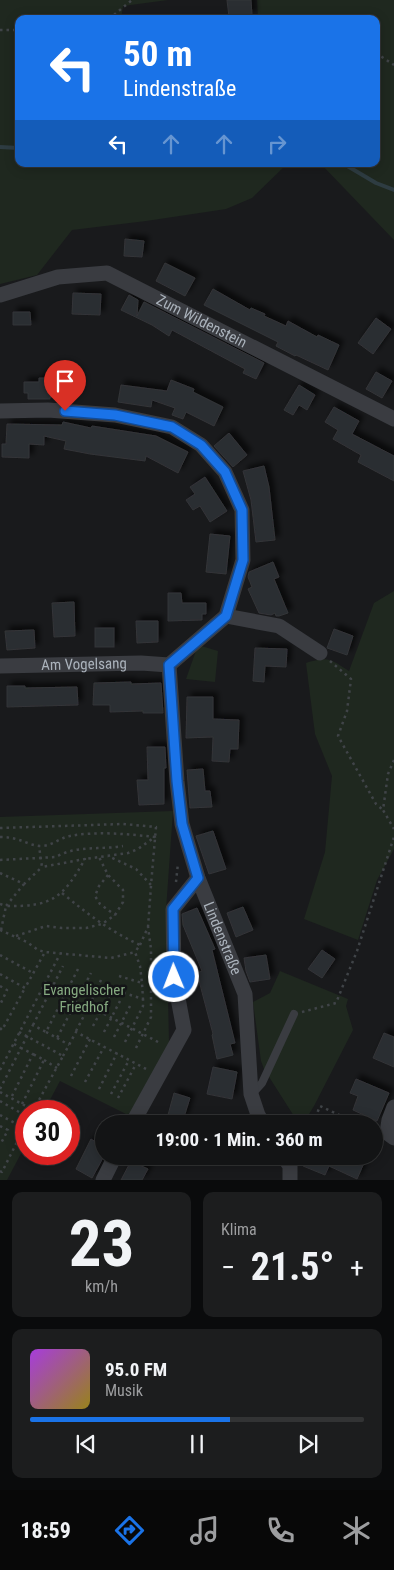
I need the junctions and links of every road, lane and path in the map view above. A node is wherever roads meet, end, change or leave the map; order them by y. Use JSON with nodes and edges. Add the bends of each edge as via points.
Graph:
{"nodes":[{"id":1,"x":132,"y":0,"type":"edge"},
{"id":2,"x":114,"y":15,"type":"edge"},
{"id":3,"x":0,"y":30,"type":"edge"},
{"id":4,"x":15,"y":30,"type":"edge"},
{"id":5,"x":380,"y":56,"type":"edge"},
{"id":6,"x":394,"y":65,"type":"edge"},
{"id":7,"x":0,"y":294,"type":"edge"},
{"id":8,"x":0,"y":410,"type":"edge"},
{"id":9,"x":394,"y":419,"type":"edge"},
{"id":10,"x":226,"y":616,"type":"junction"},
{"id":11,"x":320,"y":653,"type":"joint"},
{"id":12,"x":169,"y":665,"type":"junction"},
{"id":13,"x":0,"y":666,"type":"edge"},
{"id":14,"x":394,"y":760,"type":"edge"},
{"id":15,"x":383,"y":810,"type":"junction"},
{"id":16,"x":85,"y":826,"type":"dead end"},
{"id":17,"x":0,"y":828,"type":"edge"},
{"id":18,"x":394,"y":829,"type":"edge"},
{"id":19,"x":84,"y":834,"type":"junction"},
{"id":20,"x":0,"y":837,"type":"edge"},
{"id":21,"x":154,"y":837,"type":"junction"},
{"id":22,"x":394,"y":837,"type":"edge"},
{"id":23,"x":39,"y":846,"type":"junction"},
{"id":24,"x":123,"y":846,"type":"dead end"},
{"id":25,"x":117,"y":847,"type":"junction"},
{"id":26,"x":118,"y":854,"type":"junction"},
{"id":27,"x":108,"y":856,"type":"junction"},
{"id":28,"x":41,"y":857,"type":"junction"},
{"id":29,"x":99,"y":857,"type":"junction"},
{"id":30,"x":85,"y":859,"type":"junction"},
{"id":31,"x":0,"y":860,"type":"edge"},
{"id":32,"x":178,"y":862,"type":"dead end"},
{"id":33,"x":42,"y":867,"type":"junction"},
{"id":34,"x":0,"y":873,"type":"edge"},
{"id":35,"x":108,"y":875,"type":"junction"},
{"id":36,"x":198,"y":878,"type":"junction"},
{"id":37,"x":24,"y":884,"type":"junction"},
{"id":38,"x":151,"y":885,"type":"junction"},
{"id":39,"x":62,"y":893,"type":"junction"},
{"id":40,"x":0,"y":904,"type":"edge"},
{"id":41,"x":6,"y":906,"type":"junction"},
{"id":42,"x":173,"y":909,"type":"junction"},
{"id":43,"x":115,"y":915,"type":"junction"},
{"id":44,"x":102,"y":924,"type":"junction"},
{"id":45,"x":148,"y":926,"type":"junction"},
{"id":46,"x":0,"y":930,"type":"edge"},
{"id":47,"x":14,"y":936,"type":"junction"},
{"id":48,"x":140,"y":945,"type":"junction"},
{"id":49,"x":45,"y":952,"type":"junction"},
{"id":50,"x":135,"y":952,"type":"junction"},
{"id":51,"x":60,"y":954,"type":"junction"},
{"id":52,"x":0,"y":955,"type":"edge"},
{"id":53,"x":63,"y":966,"type":"dead end"},
{"id":54,"x":78,"y":969,"type":"dead end"},
{"id":55,"x":91,"y":972,"type":"dead end"},
{"id":56,"x":33,"y":973,"type":"junction"},
{"id":57,"x":0,"y":974,"type":"edge"},
{"id":58,"x":119,"y":976,"type":"dead end"},
{"id":59,"x":101,"y":980,"type":"dead end"},
{"id":60,"x":142,"y":983,"type":"junction"},
{"id":61,"x":0,"y":986,"type":"edge"},
{"id":62,"x":25,"y":988,"type":"junction"},
{"id":63,"x":112,"y":989,"type":"dead end"},
{"id":64,"x":108,"y":996,"type":"dead end"},
{"id":65,"x":143,"y":999,"type":"junction"},
{"id":66,"x":1,"y":1000,"type":"edge"},
{"id":67,"x":120,"y":1001,"type":"dead end"},
{"id":68,"x":0,"y":1005,"type":"edge"},
{"id":69,"x":89,"y":1006,"type":"junction"},
{"id":70,"x":130,"y":1006,"type":"dead end"},
{"id":71,"x":100,"y":1012,"type":"junction"},
{"id":72,"x":294,"y":1014,"type":"joint"},
{"id":73,"x":111,"y":1017,"type":"junction"},
{"id":74,"x":122,"y":1022,"type":"junction"},
{"id":75,"x":33,"y":1025,"type":"junction"},
{"id":76,"x":93,"y":1026,"type":"dead end"},
{"id":77,"x":132,"y":1028,"type":"junction"},
{"id":78,"x":1,"y":1029,"type":"edge"},
{"id":79,"x":19,"y":1032,"type":"junction"},
{"id":80,"x":46,"y":1032,"type":"junction"},
{"id":81,"x":76,"y":1032,"type":"junction"},
{"id":82,"x":104,"y":1032,"type":"dead end"},
{"id":83,"x":0,"y":1034,"type":"edge"},
{"id":84,"x":143,"y":1034,"type":"junction"},
{"id":85,"x":27,"y":1036,"type":"junction"},
{"id":86,"x":114,"y":1037,"type":"dead end"},
{"id":87,"x":57,"y":1038,"type":"junction"},
{"id":88,"x":90,"y":1039,"type":"junction"},
{"id":89,"x":125,"y":1042,"type":"dead end"},
{"id":90,"x":160,"y":1043,"type":"dead end"},
{"id":91,"x":14,"y":1044,"type":"junction"},
{"id":92,"x":69,"y":1045,"type":"junction"},
{"id":93,"x":104,"y":1047,"type":"junction"},
{"id":94,"x":21,"y":1048,"type":"junction"},
{"id":95,"x":136,"y":1048,"type":"dead end"},
{"id":96,"x":117,"y":1053,"type":"junction"},
{"id":97,"x":33,"y":1054,"type":"junction"},
{"id":98,"x":63,"y":1056,"type":"junction"},
{"id":99,"x":44,"y":1060,"type":"junction"},
{"id":100,"x":129,"y":1060,"type":"junction"},
{"id":101,"x":136,"y":1064,"type":"junction"},
{"id":102,"x":57,"y":1068,"type":"junction"},
{"id":103,"x":0,"y":1070,"type":"edge"},
{"id":104,"x":148,"y":1070,"type":"dead end"},
{"id":105,"x":71,"y":1076,"type":"dead end"},
{"id":106,"x":85,"y":1082,"type":"dead end"},
{"id":107,"x":99,"y":1089,"type":"dead end"},
{"id":108,"x":0,"y":1091,"type":"edge"},
{"id":109,"x":111,"y":1094,"type":"dead end"},
{"id":110,"x":252,"y":1094,"type":"junction"},
{"id":111,"x":11,"y":1098,"type":"junction"},
{"id":112,"x":118,"y":1098,"type":"dead end"},
{"id":113,"x":0,"y":1100,"type":"edge"},
{"id":114,"x":15,"y":1100,"type":"edge"},
{"id":115,"x":24,"y":1100,"type":"edge"},
{"id":116,"x":39,"y":1100,"type":"edge"},
{"id":117,"x":394,"y":1107,"type":"edge"},
{"id":118,"x":15,"y":1109,"type":"edge"},
{"id":119,"x":137,"y":1115,"type":"edge"},
{"id":120,"x":258,"y":1115,"type":"edge"},
{"id":121,"x":316,"y":1115,"type":"edge"},
{"id":122,"x":339,"y":1115,"type":"edge"},
{"id":123,"x":1,"y":1116,"type":"edge"},
{"id":124,"x":0,"y":1122,"type":"edge"},
{"id":125,"x":15,"y":1123,"type":"edge"},
{"id":126,"x":0,"y":1126,"type":"edge"},
{"id":127,"x":394,"y":1138,"type":"edge"},
{"id":128,"x":0,"y":1145,"type":"edge"},
{"id":129,"x":15,"y":1146,"type":"edge"},
{"id":130,"x":110,"y":1165,"type":"edge"},
{"id":131,"x":289,"y":1165,"type":"edge"},
{"id":132,"x":1,"y":1173,"type":"edge"},
{"id":133,"x":103,"y":1180,"type":"edge"},
{"id":134,"x":290,"y":1180,"type":"edge"}],
"edges":[{"from":1,"to":2,"type":"path"},
{"from":3,"to":4,"type":"path"},
{"from":5,"to":6,"type":"path"},
{"from":7,"to":9,"type":"street","name":"Zum Wildenstein","via":[[58,277],[107,273]]},
{"from":8,"to":10,"type":"street","via":[[115,415],[172,427],[201,445],[225,472],[242,510],[243,560]]},
{"from":10,"to":11,"type":"street","via":[[279,626]]},
{"from":10,"to":12,"type":"street"},
{"from":11,"to":15,"type":"path","via":[[351,679],[347,711],[338,736],[376,804]]},
{"from":12,"to":13,"type":"street","name":"Am Vogelsang"},
{"from":12,"to":36,"type":"street","name":"Lindenstraße","via":[[182,824]]},
{"from":14,"to":15,"type":"path","via":[[388,774]]},
{"from":15,"to":18,"type":"path"},
{"from":16,"to":19,"type":"path"},
{"from":17,"to":21,"type":"path","via":[[123,824],[156,827]]},
{"from":19,"to":21,"type":"path"},
{"from":19,"to":23,"type":"path"},
{"from":20,"to":23,"type":"path"},
{"from":21,"to":26,"type":"path","via":[[138,849]]},
{"from":21,"to":38,"type":"path"},
{"from":22,"to":72,"type":"path","via":[[357,951],[336,1002]]},
{"from":23,"to":28,"type":"path"},
{"from":24,"to":25,"type":"path"},
{"from":25,"to":26,"type":"path"},
{"from":25,"to":28,"type":"path","via":[[73,850],[56,857]]},
{"from":26,"to":27,"type":"path"},
{"from":27,"to":29,"type":"path"},
{"from":27,"to":38,"type":"path","via":[[136,869]]},
{"from":28,"to":31,"type":"path"},
{"from":28,"to":33,"type":"path"},
{"from":29,"to":30,"type":"path"},
{"from":29,"to":35,"type":"path"},
{"from":30,"to":33,"type":"path"},
{"from":30,"to":39,"type":"path"},
{"from":32,"to":42,"type":"path"},
{"from":33,"to":37,"type":"path"},
{"from":34,"to":37,"type":"path"},
{"from":35,"to":43,"type":"path","via":[[123,890],[122,902]]},
{"from":35,"to":43,"type":"path","via":[[95,896]]},
{"from":36,"to":42,"type":"street"},
{"from":36,"to":110,"type":"street","name":"Lindenstraße","via":[[245,994]]},
{"from":37,"to":41,"type":"path"},
{"from":38,"to":45,"type":"path"},
{"from":39,"to":41,"type":"path","via":[[42,903]]},
{"from":39,"to":44,"type":"path"},
{"from":40,"to":41,"type":"path"},
{"from":41,"to":46,"type":"path"},
{"from":42,"to":119,"type":"street","via":[[174,977],[184,1030]]},
{"from":43,"to":44,"type":"path"},
{"from":44,"to":47,"type":"path","via":[[86,928],[46,926]]},
{"from":44,"to":48,"type":"path"},
{"from":45,"to":48,"type":"path"},
{"from":45,"to":84,"type":"path","via":[[151,1017]]},
{"from":46,"to":47,"type":"path"},
{"from":47,"to":49,"type":"path"},
{"from":48,"to":50,"type":"path"},
{"from":49,"to":51,"type":"path"},
{"from":49,"to":56,"type":"path"},
{"from":50,"to":51,"type":"path","via":[[111,958]]},
{"from":50,"to":60,"type":"path"},
{"from":51,"to":79,"type":"path"},
{"from":52,"to":56,"type":"path"},
{"from":53,"to":75,"type":"path"},
{"from":54,"to":80,"type":"path"},
{"from":55,"to":87,"type":"path"},
{"from":56,"to":62,"type":"path"},
{"from":57,"to":62,"type":"path"},
{"from":58,"to":60,"type":"path"},
{"from":59,"to":69,"type":"path"},
{"from":60,"to":65,"type":"path"},
{"from":61,"to":66,"type":"path","via":[[7,990]]},
{"from":62,"to":78,"type":"path"},
{"from":63,"to":65,"type":"path"},
{"from":64,"to":71,"type":"path"},
{"from":65,"to":77,"type":"path"},
{"from":66,"to":68,"type":"path"},
{"from":67,"to":73,"type":"path"},
{"from":69,"to":71,"type":"path"},
{"from":69,"to":81,"type":"path"},
{"from":70,"to":74,"type":"path"},
{"from":71,"to":73,"type":"path"},
{"from":71,"to":76,"type":"path"},
{"from":72,"to":110,"type":"lane","via":[[262,1083]]},
{"from":73,"to":74,"type":"path"},
{"from":73,"to":82,"type":"path"},
{"from":74,"to":77,"type":"path"},
{"from":74,"to":86,"type":"path"},
{"from":75,"to":80,"type":"path"},
{"from":75,"to":85,"type":"path"},
{"from":77,"to":84,"type":"path"},
{"from":77,"to":89,"type":"path"},
{"from":78,"to":83,"type":"path"},
{"from":79,"to":85,"type":"path"},
{"from":79,"to":91,"type":"path"},
{"from":80,"to":87,"type":"path"},
{"from":81,"to":88,"type":"path"},
{"from":81,"to":92,"type":"path"},
{"from":84,"to":90,"type":"path"},
{"from":84,"to":95,"type":"path"},
{"from":85,"to":94,"type":"path"},
{"from":85,"to":98,"type":"path"},
{"from":87,"to":92,"type":"path"},
{"from":88,"to":93,"type":"path"},
{"from":88,"to":105,"type":"path"},
{"from":91,"to":94,"type":"path"},
{"from":91,"to":103,"type":"path"},
{"from":92,"to":98,"type":"path"},
{"from":93,"to":96,"type":"path"},
{"from":93,"to":106,"type":"path"},
{"from":94,"to":97,"type":"path"},
{"from":94,"to":108,"type":"path"},
{"from":96,"to":100,"type":"path"},
{"from":96,"to":107,"type":"path"},
{"from":97,"to":99,"type":"path"},
{"from":97,"to":111,"type":"path"},
{"from":98,"to":102,"type":"path"},
{"from":99,"to":102,"type":"path"},
{"from":99,"to":115,"type":"path"},
{"from":100,"to":101,"type":"path"},
{"from":100,"to":109,"type":"path"},
{"from":101,"to":104,"type":"path"},
{"from":101,"to":112,"type":"path"},
{"from":102,"to":116,"type":"path"},
{"from":108,"to":111,"type":"path"},
{"from":110,"to":120,"type":"street","name":"Lindenstraße"},
{"from":111,"to":114,"type":"path"},
{"from":113,"to":118,"type":"path"},
{"from":117,"to":127,"type":"street","via":[[387,1133]]},
{"from":121,"to":122,"type":"path","via":[[320,1106]]},
{"from":123,"to":124,"type":"path"},
{"from":123,"to":125,"type":"path"},
{"from":126,"to":128,"type":"path","via":[[8,1130]]},
{"from":129,"to":132,"type":"path"},
{"from":130,"to":133,"type":"street"},
{"from":131,"to":134,"type":"street"}]}
